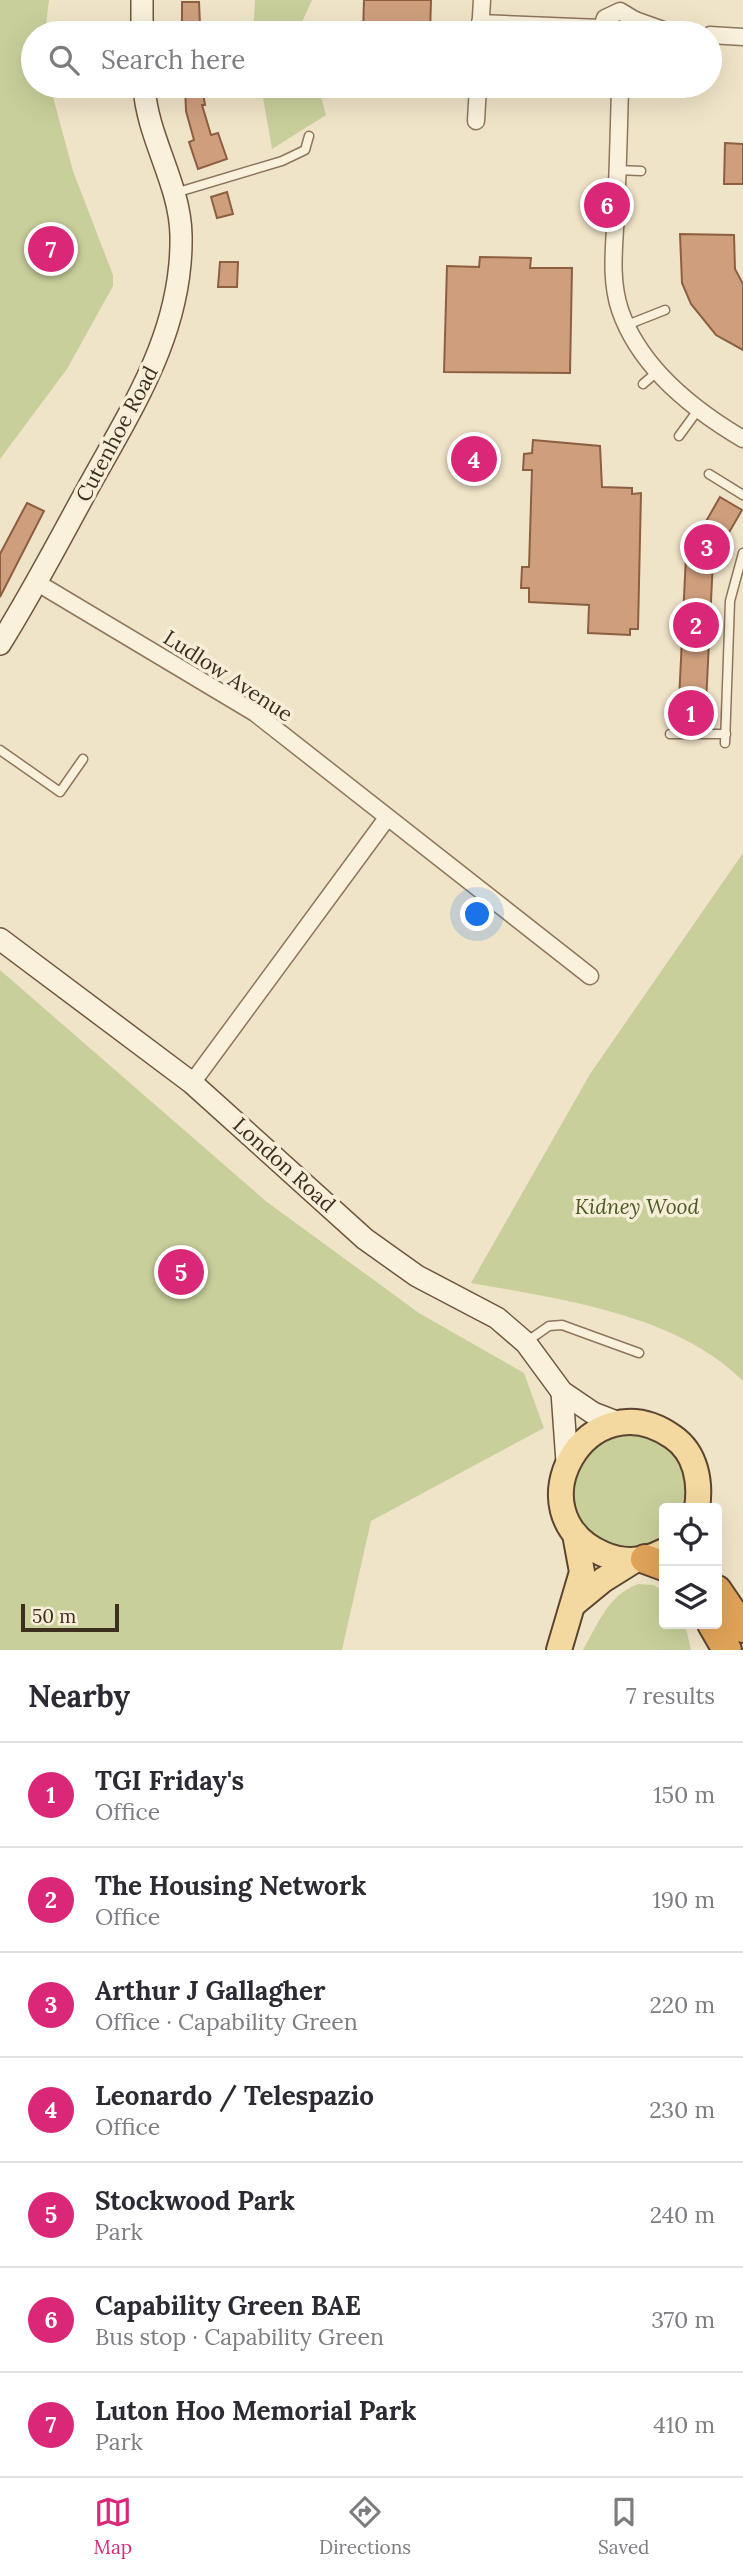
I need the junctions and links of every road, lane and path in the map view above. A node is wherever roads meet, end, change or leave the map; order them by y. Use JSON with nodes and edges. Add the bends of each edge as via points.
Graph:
{"nodes":[{"id":1,"x":142,"y":0,"type":"edge"},
{"id":2,"x":482,"y":0,"type":"edge"},
{"id":3,"x":620,"y":6,"type":"edge"},
{"id":4,"x":142,"y":21,"type":"edge"},
{"id":5,"x":480,"y":21,"type":"edge"},
{"id":6,"x":604,"y":21,"type":"edge"},
{"id":7,"x":633,"y":21,"type":"edge"},
{"id":8,"x":722,"y":36,"type":"edge"},
{"id":9,"x":743,"y":37,"type":"edge"},
{"id":10,"x":147,"y":98,"type":"edge"},
{"id":11,"x":477,"y":98,"type":"edge"},
{"id":12,"x":620,"y":98,"type":"edge"},
{"id":13,"x":476,"y":121,"type":"dead end"},
{"id":14,"x":309,"y":136,"type":"dead end"},
{"id":15,"x":617,"y":170,"type":"junction"},
{"id":16,"x":641,"y":171,"type":"dead end"},
{"id":17,"x":175,"y":193,"type":"junction"},
{"id":18,"x":665,"y":310,"type":"dead end"},
{"id":19,"x":627,"y":325,"type":"junction"},
{"id":20,"x":658,"y":372,"type":"junction"},
{"id":21,"x":643,"y":384,"type":"dead end"},
{"id":22,"x":698,"y":410,"type":"junction"},
{"id":23,"x":679,"y":436,"type":"dead end"},
{"id":24,"x":743,"y":439,"type":"edge"},
{"id":25,"x":709,"y":474,"type":"dead end"},
{"id":26,"x":743,"y":495,"type":"edge"},
{"id":27,"x":743,"y":553,"type":"edge"},
{"id":28,"x":36,"y":582,"type":"junction"},
{"id":29,"x":0,"y":644,"type":"edge"},
{"id":30,"x":670,"y":734,"type":"dead end"},
{"id":31,"x":0,"y":750,"type":"edge"},
{"id":32,"x":83,"y":759,"type":"dead end"},
{"id":33,"x":387,"y":818,"type":"junction"},
{"id":34,"x":0,"y":939,"type":"edge"},
{"id":35,"x":590,"y":976,"type":"dead end"},
{"id":36,"x":192,"y":1083,"type":"junction"},
{"id":37,"x":526,"y":1342,"type":"junction"},
{"id":38,"x":639,"y":1353,"type":"dead end"},
{"id":39,"x":562,"y":1392,"type":"junction"},
{"id":40,"x":619,"y":1423,"type":"junction"},
{"id":41,"x":567,"y":1462,"type":"junction"},
{"id":42,"x":698,"y":1503,"type":"edge"},
{"id":43,"x":575,"y":1534,"type":"junction"},
{"id":44,"x":652,"y":1559,"type":"edge"},
{"id":45,"x":722,"y":1597,"type":"edge"},
{"id":46,"x":575,"y":1604,"type":"junction"},
{"id":47,"x":743,"y":1628,"type":"edge"},
{"id":48,"x":715,"y":1629,"type":"edge"},
{"id":49,"x":559,"y":1650,"type":"edge"},
{"id":50,"x":727,"y":1650,"type":"edge"}],
"edges":[{"from":1,"to":4,"type":"street"},
{"from":2,"to":5,"type":"street"},
{"from":3,"to":6,"type":"street"},
{"from":3,"to":7,"type":"street"},
{"from":8,"to":9,"type":"street"},
{"from":10,"to":17,"type":"street","name":"Cutenhoe Road"},
{"from":11,"to":13,"type":"street"},
{"from":12,"to":15,"type":"street"},
{"from":14,"to":17,"type":"lane","via":[[305,150],[282,161]]},
{"from":15,"to":16,"type":"lane"},
{"from":15,"to":19,"type":"street","via":[[613,278]]},
{"from":17,"to":28,"type":"street","name":"Cutenhoe Road","via":[[181,233],[174,313],[135,407]]},
{"from":18,"to":19,"type":"lane"},
{"from":19,"to":20,"type":"street"},
{"from":20,"to":21,"type":"lane"},
{"from":20,"to":22,"type":"street"},
{"from":22,"to":23,"type":"lane"},
{"from":22,"to":24,"type":"street"},
{"from":25,"to":26,"type":"lane"},
{"from":27,"to":30,"type":"lane","via":[[730,601],[725,739]]},
{"from":28,"to":29,"type":"street","name":"Cutenhoe Road"},
{"from":28,"to":33,"type":"street","name":"Ludlow Avenue","via":[[255,713]]},
{"from":31,"to":32,"type":"lane","via":[[60,792]]},
{"from":33,"to":35,"type":"street","name":"Ludlow Avenue"},
{"from":33,"to":36,"type":"street"},
{"from":34,"to":36,"type":"street","name":"London Road"},
{"from":36,"to":37,"type":"street","name":"London Road","via":[[365,1239],[417,1276],[497,1318]]},
{"from":37,"to":38,"type":"lane","via":[[549,1326],[562,1325]]},
{"from":37,"to":39,"type":"street","name":"London Road"},
{"from":39,"to":40,"type":"street","name":"London Road","via":[[593,1413]]},
{"from":39,"to":41,"type":"street"},
{"from":40,"to":41,"type":"main road","via":[[597,1430],[579,1443]]},
{"from":40,"to":42,"type":"main road","via":[[639,1422],[676,1439],[697,1472]]},
{"from":41,"to":43,"type":"main road","via":[[561,1499]]},
{"from":43,"to":44,"type":"main road","via":[[602,1554]]},
{"from":43,"to":46,"type":"main road","via":[[582,1572]]},
{"from":44,"to":46,"type":"main road","via":[[603,1580]]},
{"from":45,"to":47,"type":"highway"},
{"from":46,"to":49,"type":"main road"},
{"from":48,"to":50,"type":"highway"}]}
